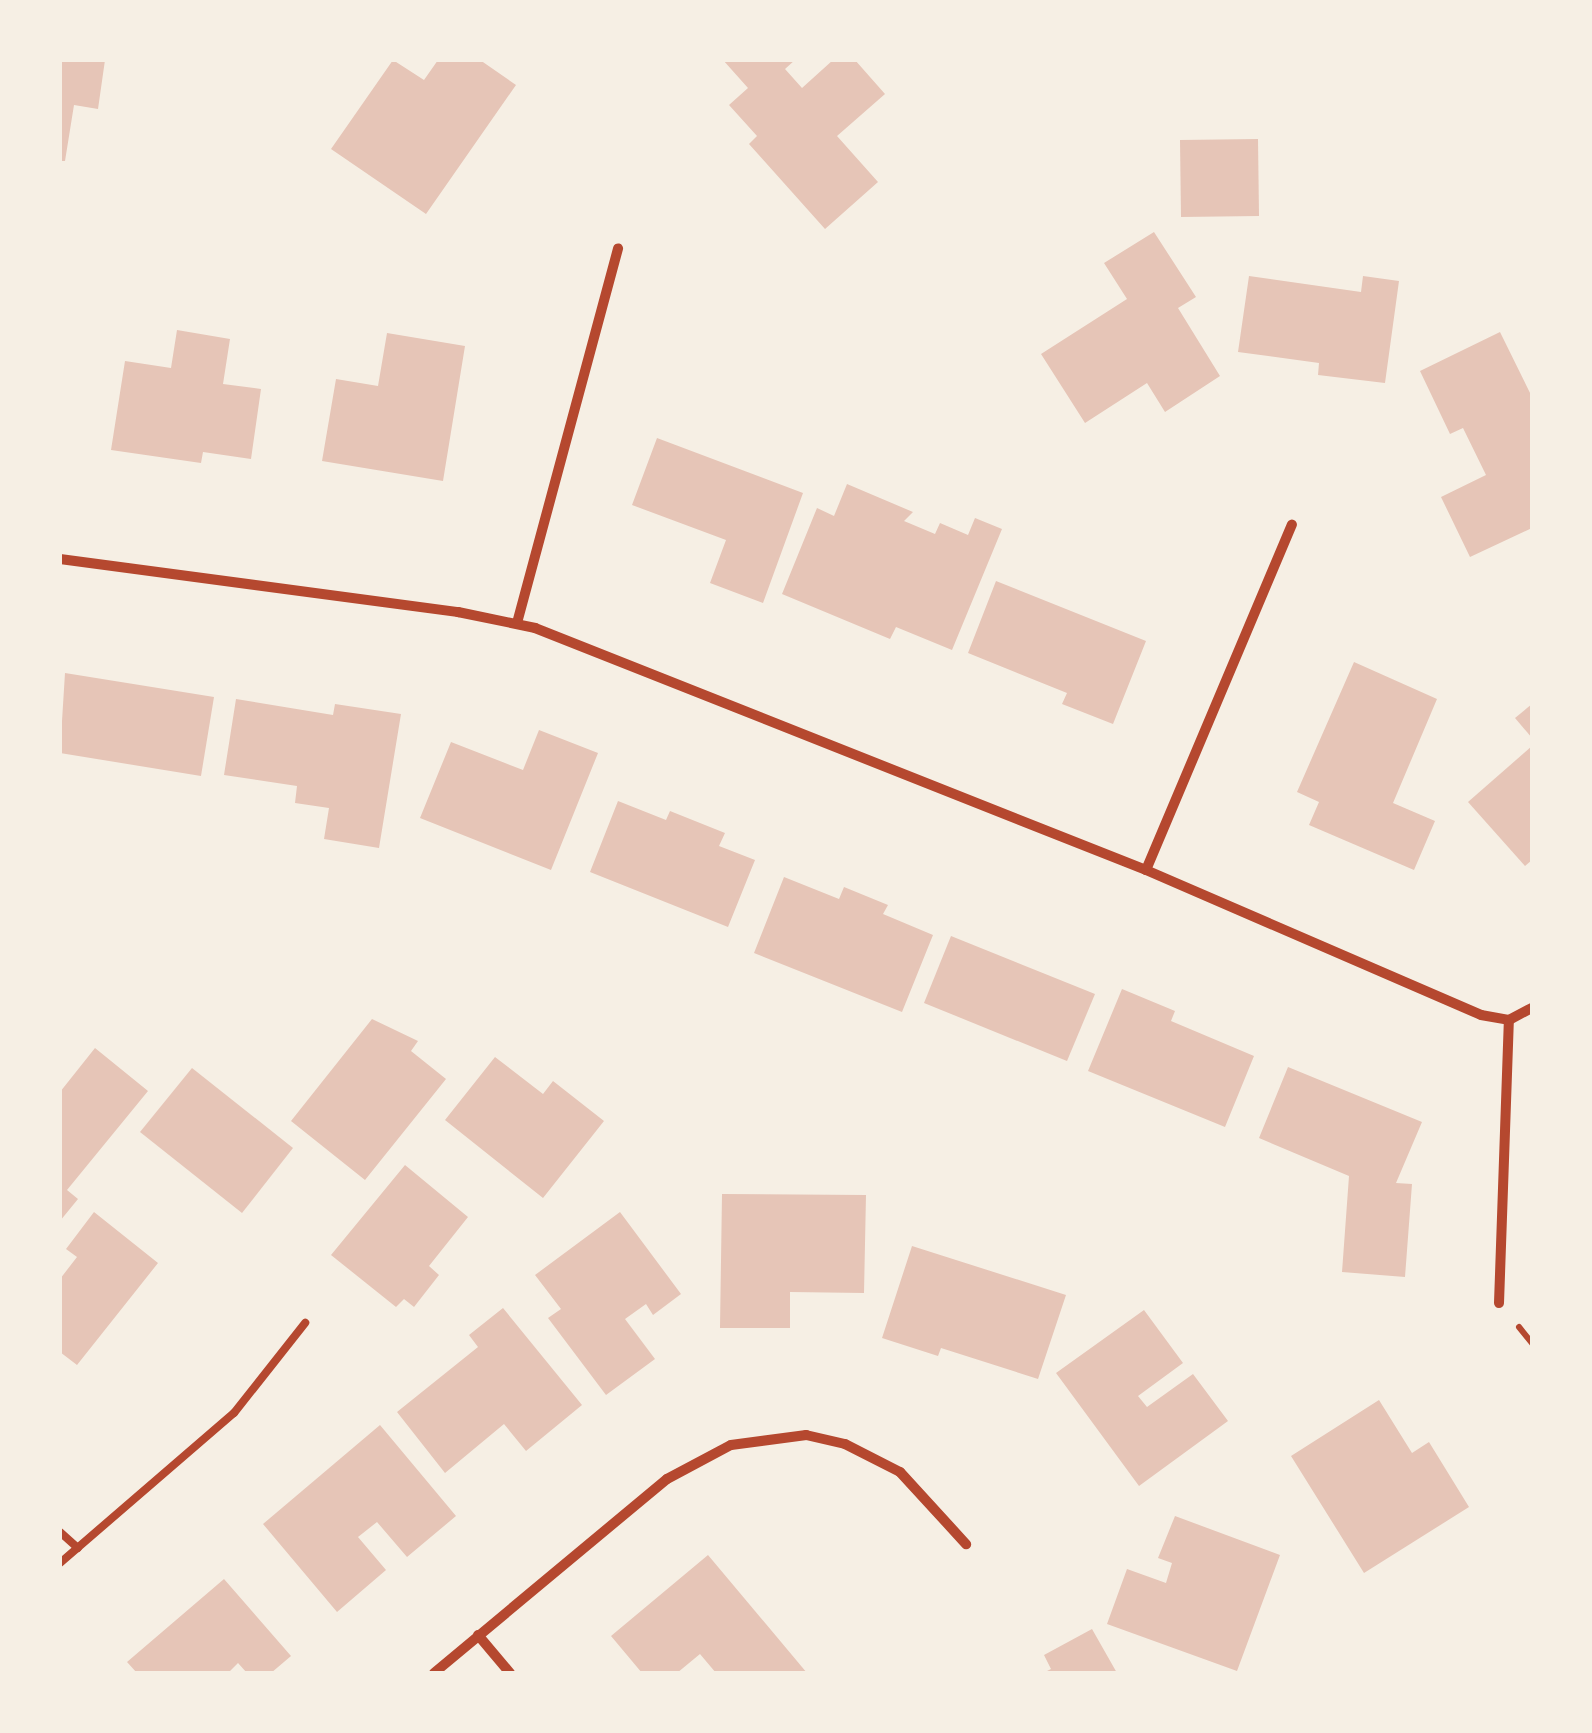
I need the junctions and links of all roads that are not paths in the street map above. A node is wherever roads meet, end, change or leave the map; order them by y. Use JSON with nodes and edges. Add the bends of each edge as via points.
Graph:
{"nodes":[{"id":1,"x":618,"y":248,"type":"dead end"},
{"id":2,"x":1292,"y":525,"type":"dead end"},
{"id":3,"x":60,"y":560,"type":"edge"},
{"id":4,"x":517,"y":623,"type":"junction"},
{"id":5,"x":1146,"y":870,"type":"junction"},
{"id":6,"x":1532,"y":1008,"type":"edge"},
{"id":7,"x":1509,"y":1020,"type":"junction"},
{"id":8,"x":1499,"y":1303,"type":"dead end"},
{"id":9,"x":304,"y":1324,"type":"dead end"},
{"id":10,"x":60,"y":1532,"type":"edge"},
{"id":11,"x":966,"y":1544,"type":"dead end"},
{"id":12,"x":78,"y":1548,"type":"junction"},
{"id":13,"x":60,"y":1564,"type":"edge"},
{"id":14,"x":478,"y":1635,"type":"junction"},
{"id":15,"x":434,"y":1673,"type":"edge"},
{"id":16,"x":510,"y":1673,"type":"edge"}],
"edges":[{"from":1,"to":4,"type":"street"},
{"from":2,"to":5,"type":"street"},
{"from":3,"to":4,"type":"street"},
{"from":4,"to":5,"type":"street"},
{"from":5,"to":7,"type":"street","via":[[1481,1016]]},
{"from":6,"to":7,"type":"street"},
{"from":7,"to":8,"type":"street"},
{"from":9,"to":12,"type":"lane","via":[[234,1413]]},
{"from":10,"to":12,"type":"lane"},
{"from":11,"to":14,"type":"street","via":[[924,1494],[878,1458],[806,1435],[768,1436],[731,1445],[668,1479]]},
{"from":12,"to":13,"type":"lane"},
{"from":14,"to":15,"type":"street"},
{"from":14,"to":16,"type":"street"}]}
